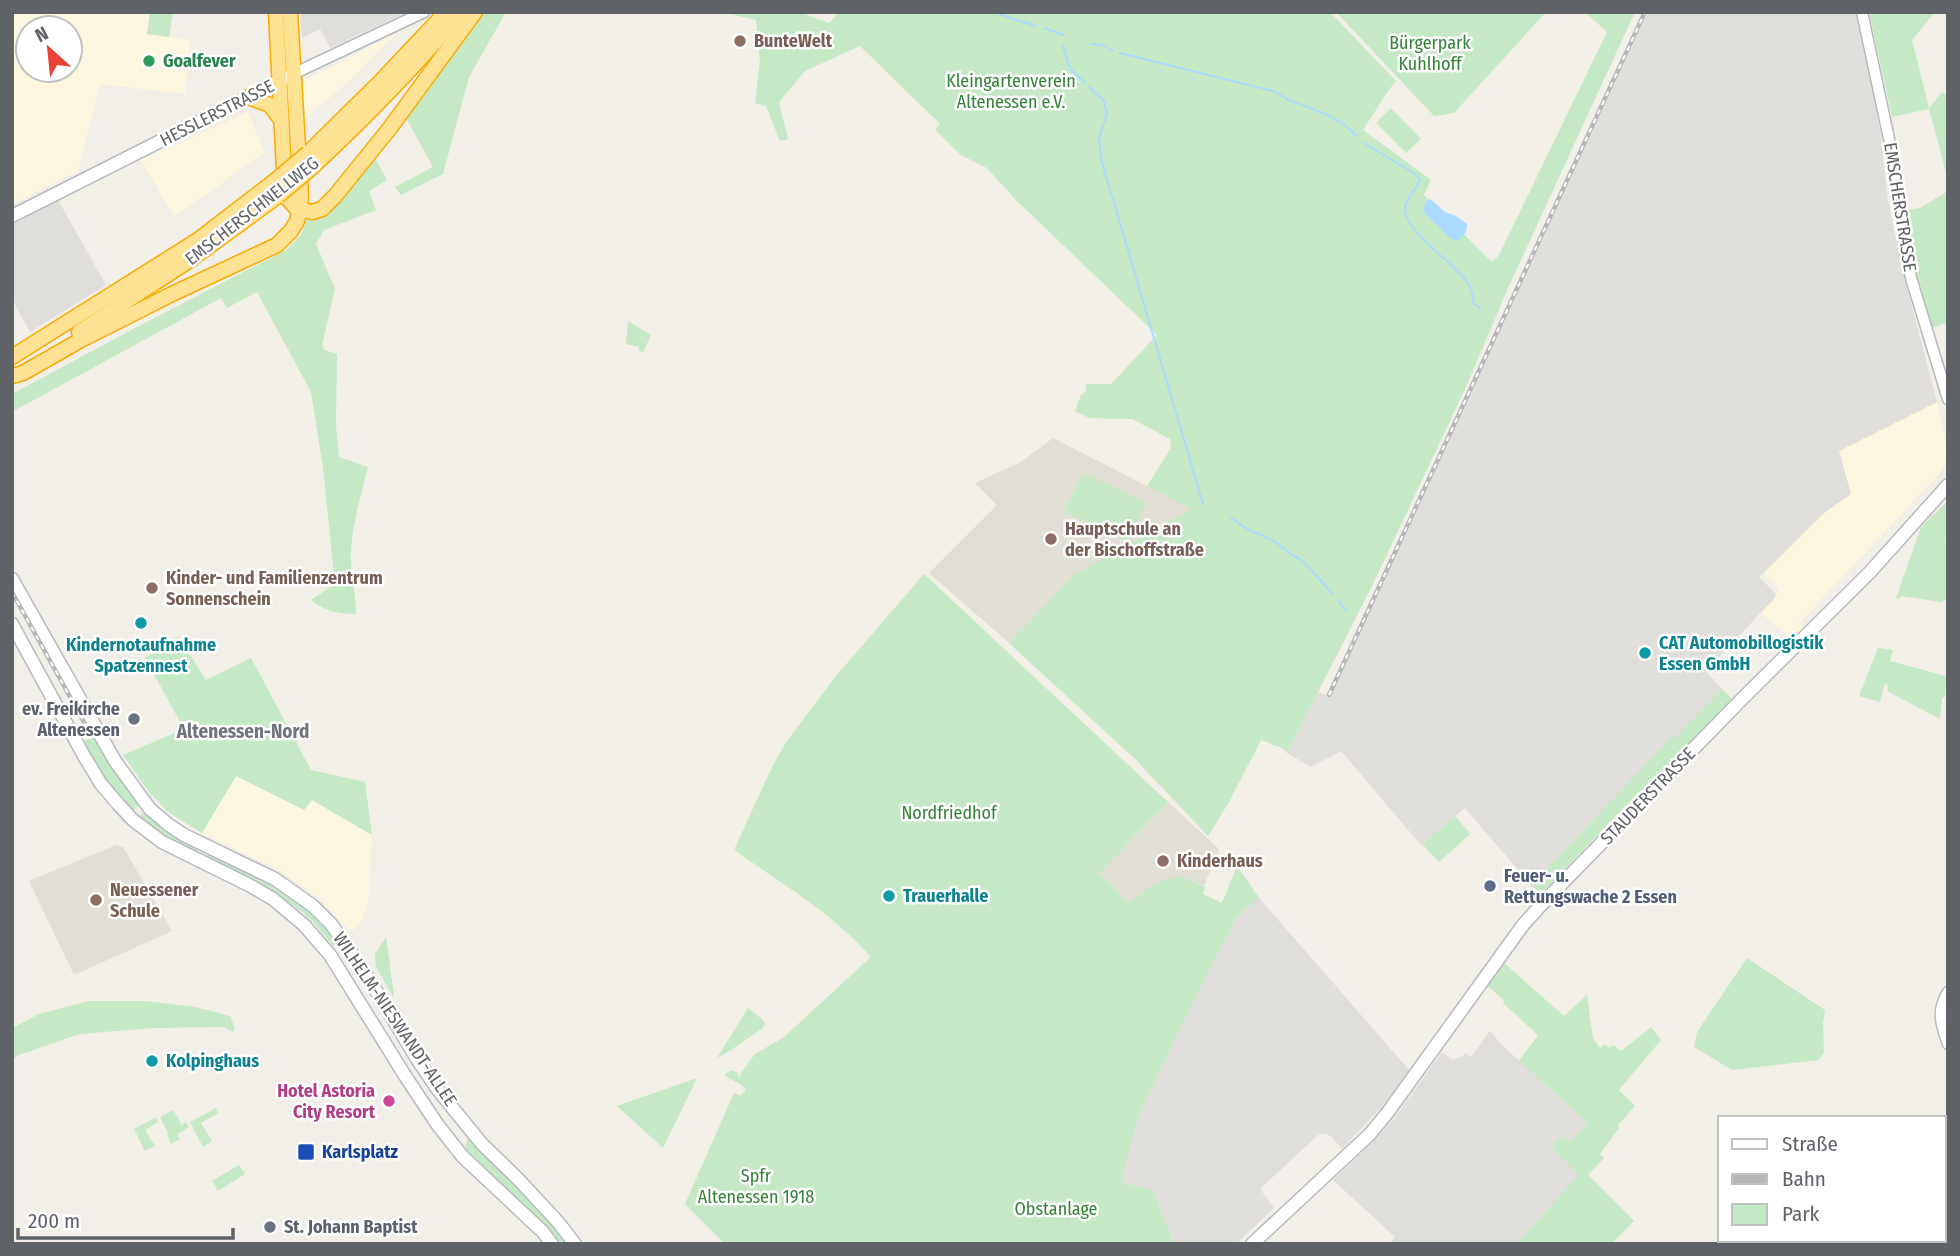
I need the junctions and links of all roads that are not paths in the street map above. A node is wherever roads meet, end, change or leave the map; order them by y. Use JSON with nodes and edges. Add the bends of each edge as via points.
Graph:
{"nodes":[{"id":1,"x":276,"y":12,"type":"edge"},
{"id":2,"x":290,"y":12,"type":"edge"},
{"id":3,"x":446,"y":12,"type":"edge"},
{"id":4,"x":461,"y":12,"type":"edge"},
{"id":5,"x":475,"y":12,"type":"edge"},
{"id":6,"x":1862,"y":12,"type":"edge"},
{"id":7,"x":430,"y":14,"type":"edge"},
{"id":8,"x":293,"y":74,"type":"junction"},
{"id":9,"x":279,"y":81,"type":"junction"},
{"id":10,"x":379,"y":83,"type":"junction"},
{"id":11,"x":248,"y":97,"type":"junction"},
{"id":12,"x":282,"y":121,"type":"junction"},
{"id":13,"x":300,"y":210,"type":"junction"},
{"id":14,"x":12,"y":216,"type":"edge"},
{"id":15,"x":12,"y":357,"type":"edge"},
{"id":16,"x":12,"y":375,"type":"edge"},
{"id":17,"x":1948,"y":399,"type":"edge"},
{"id":18,"x":1948,"y":485,"type":"edge"},
{"id":19,"x":1943,"y":494,"type":"edge"},
{"id":20,"x":12,"y":579,"type":"edge"},
{"id":21,"x":12,"y":624,"type":"edge"},
{"id":22,"x":150,"y":808,"type":"junction"},
{"id":23,"x":133,"y":820,"type":"junction"},
{"id":24,"x":205,"y":846,"type":"junction"},
{"id":25,"x":191,"y":858,"type":"junction"},
{"id":26,"x":1948,"y":992,"type":"edge"},
{"id":27,"x":1948,"y":1044,"type":"edge"},
{"id":28,"x":552,"y":1244,"type":"edge"},
{"id":29,"x":575,"y":1244,"type":"edge"},
{"id":30,"x":1252,"y":1244,"type":"edge"}],
"edges":[{"from":1,"to":9,"type":"highway"},
{"from":2,"to":8,"type":"highway"},
{"from":3,"to":10,"type":"highway","name":"EMSCHERSCHNELLWEG"},
{"from":4,"to":16,"type":"highway","name":"EMSCHERSCHNELLWEG","bridge":true,"via":[[356,126],[278,196],[131,300]]},
{"from":5,"to":13,"type":"highway","via":[[335,196],[322,209]]},
{"from":6,"to":17,"type":"street","name":"EMSCHERSTRASSE","via":[[1892,156],[1906,256]]},
{"from":7,"to":8,"type":"street","name":"HESSLERSTRASSE"},
{"from":7,"to":10,"type":"highway"},
{"from":8,"to":9,"type":"main road","name":"HESSLERSTRASSE"},
{"from":8,"to":13,"type":"highway"},
{"from":9,"to":11,"type":"main road","name":"HESSLERSTRASSE"},
{"from":9,"to":12,"type":"highway"},
{"from":10,"to":15,"type":"highway","name":"EMSCHERSCHNELLWEG","bridge":true,"via":[[276,180],[198,240]]},
{"from":11,"to":12,"type":"highway","via":[[270,105]]},
{"from":11,"to":14,"type":"main road","name":"HESSLERSTRASSE"},
{"from":12,"to":13,"type":"highway","via":[[288,199]]},
{"from":13,"to":16,"type":"highway","via":[[291,231],[276,244]]},
{"from":18,"to":19,"type":"main road","name":"STAUDERSTRASSE"},
{"from":19,"to":30,"type":"main road","name":"STAUDERSTRASSE","via":[[1541,905],[1388,1112]]},
{"from":20,"to":22,"type":"main road","name":"WILHELM-NIESWANDT-ALLEE","via":[[115,761]]},
{"from":21,"to":23,"type":"main road","name":"WILHELM-NIESWANDT-ALLEE","via":[[92,770]]},
{"from":22,"to":23,"type":"main road","via":[[138,811]]},
{"from":22,"to":24,"type":"main road","name":"WILHELM-NIESWANDT-ALLEE"},
{"from":23,"to":25,"type":"main road","name":"WILHELM-NIESWANDT-ALLEE"},
{"from":24,"to":25,"type":"main road"},
{"from":24,"to":29,"type":"main road","name":"WILHELM-NIESWANDT-ALLEE","via":[[275,879],[331,924],[439,1090]]},
{"from":25,"to":28,"type":"main road","name":"WILHELM-NIESWANDT-ALLEE","via":[[273,899],[312,933],[463,1157]]},
{"from":26,"to":27,"type":"street","via":[[1940,1016]]}]}
